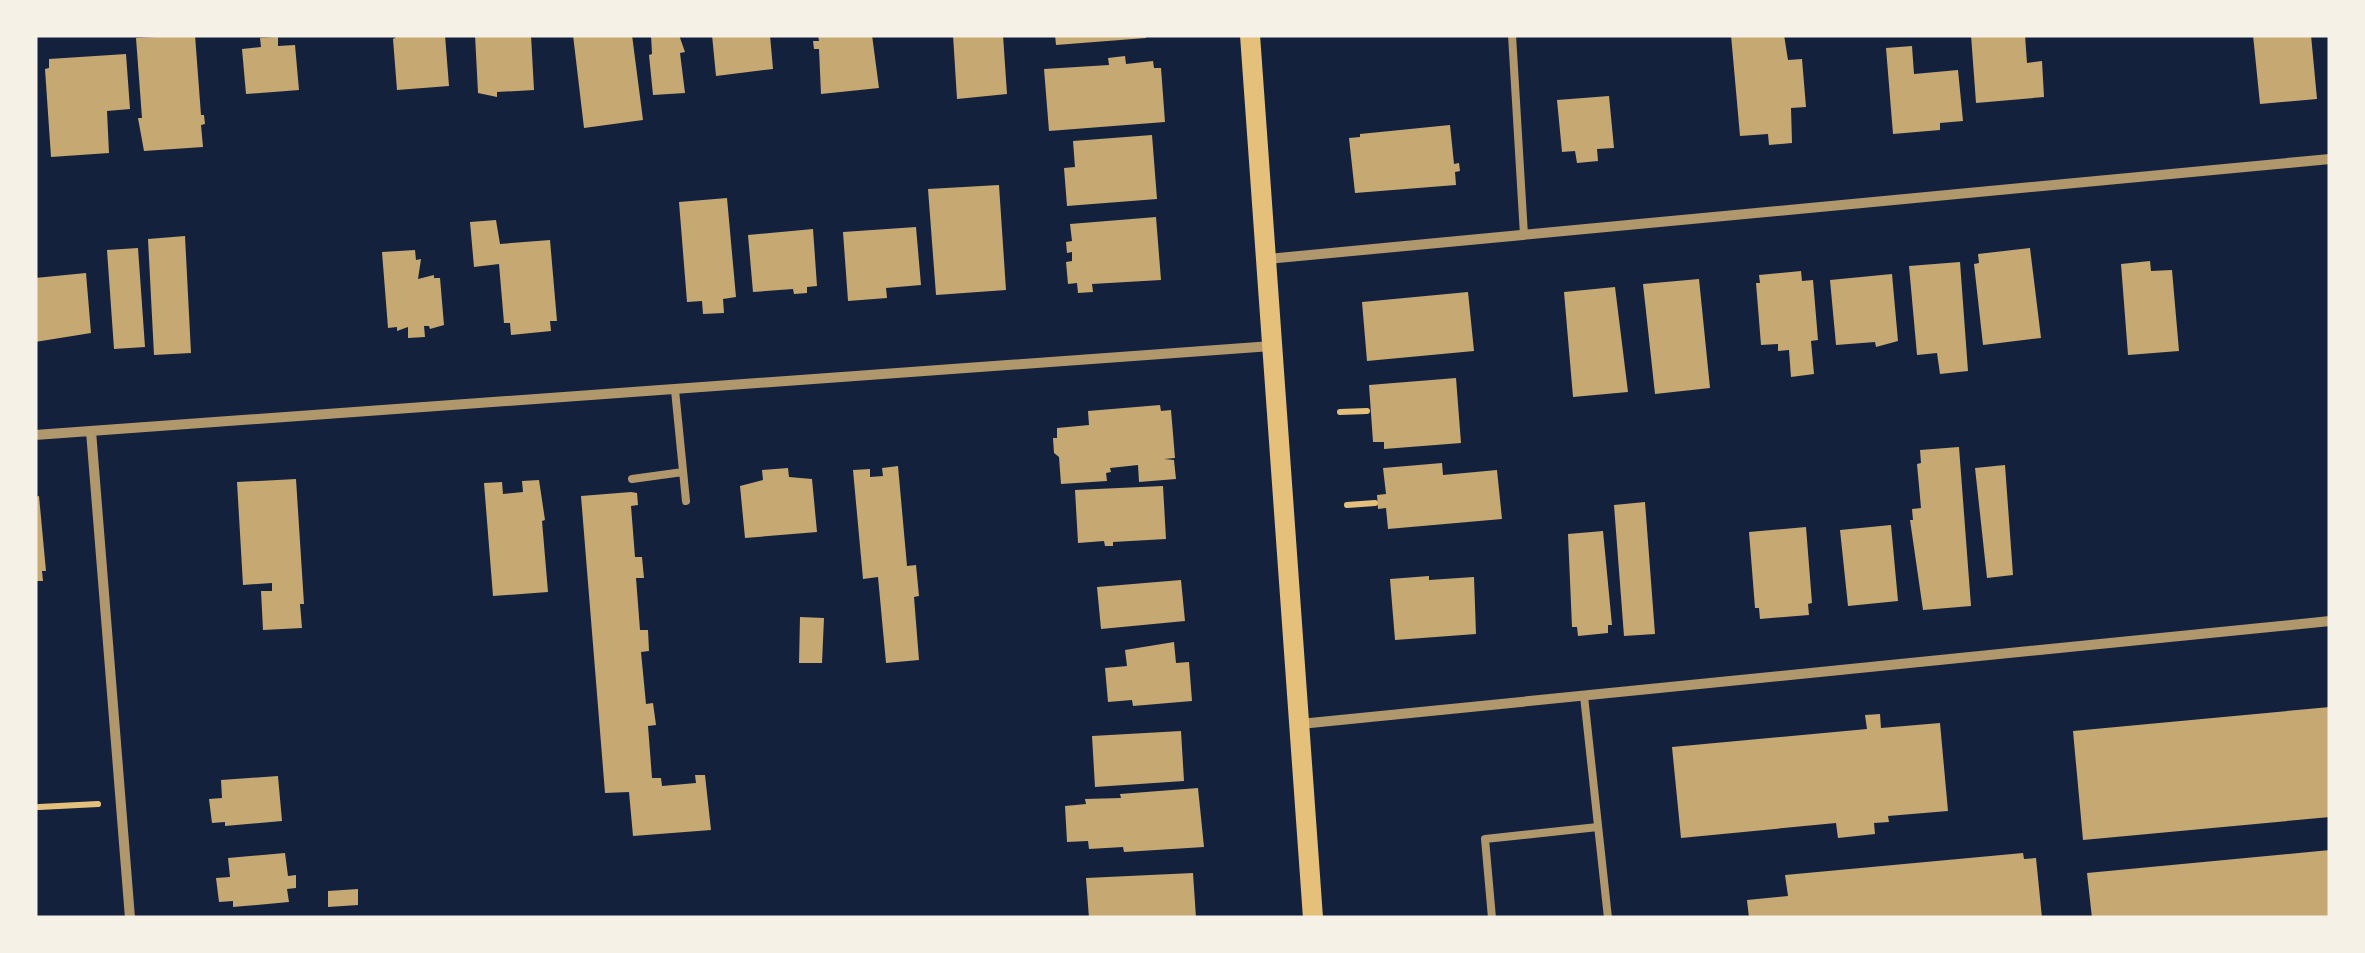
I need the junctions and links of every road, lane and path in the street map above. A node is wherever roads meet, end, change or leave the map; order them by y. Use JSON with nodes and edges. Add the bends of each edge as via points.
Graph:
{"nodes":[{"id":1,"x":1250,"y":35,"type":"edge"},
{"id":2,"x":1512,"y":35,"type":"edge"},
{"id":3,"x":2330,"y":159,"type":"edge"},
{"id":4,"x":1524,"y":235,"type":"junction"},
{"id":5,"x":1267,"y":259,"type":"junction"},
{"id":6,"x":1272,"y":346,"type":"junction"},
{"id":7,"x":675,"y":390,"type":"junction"},
{"id":8,"x":1366,"y":410,"type":"dead end"},
{"id":9,"x":1340,"y":412,"type":"dead end"},
{"id":10,"x":90,"y":431,"type":"junction"},
{"id":11,"x":35,"y":435,"type":"edge"},
{"id":12,"x":683,"y":472,"type":"junction"},
{"id":13,"x":632,"y":479,"type":"dead end"},
{"id":14,"x":686,"y":501,"type":"dead end"},
{"id":15,"x":1375,"y":503,"type":"dead end"},
{"id":16,"x":1347,"y":505,"type":"dead end"},
{"id":17,"x":2330,"y":622,"type":"edge"},
{"id":18,"x":1584,"y":696,"type":"junction"},
{"id":19,"x":1300,"y":724,"type":"junction"},
{"id":20,"x":120,"y":803,"type":"junction"},
{"id":21,"x":39,"y":808,"type":"dead end"},
{"id":22,"x":1598,"y":827,"type":"junction"},
{"id":23,"x":130,"y":918,"type":"edge"},
{"id":24,"x":1313,"y":918,"type":"edge"},
{"id":25,"x":1492,"y":918,"type":"edge"},
{"id":26,"x":1608,"y":918,"type":"edge"}],
"edges":[{"from":1,"to":5,"type":"main road"},
{"from":2,"to":4,"type":"lane"},
{"from":3,"to":4,"type":"street"},
{"from":4,"to":5,"type":"street"},
{"from":5,"to":6,"type":"main road"},
{"from":6,"to":7,"type":"street"},
{"from":6,"to":19,"type":"main road"},
{"from":7,"to":10,"type":"street"},
{"from":7,"to":12,"type":"lane"},
{"from":8,"to":9,"type":"path"},
{"from":10,"to":11,"type":"street"},
{"from":10,"to":20,"type":"street"},
{"from":12,"to":13,"type":"lane"},
{"from":12,"to":14,"type":"lane"},
{"from":15,"to":16,"type":"path"},
{"from":17,"to":18,"type":"street"},
{"from":18,"to":19,"type":"street"},
{"from":18,"to":22,"type":"lane"},
{"from":19,"to":24,"type":"main road"},
{"from":20,"to":21,"type":"path"},
{"from":20,"to":23,"type":"street"},
{"from":22,"to":25,"type":"lane","via":[[1485,839]]},
{"from":22,"to":26,"type":"lane"}]}
